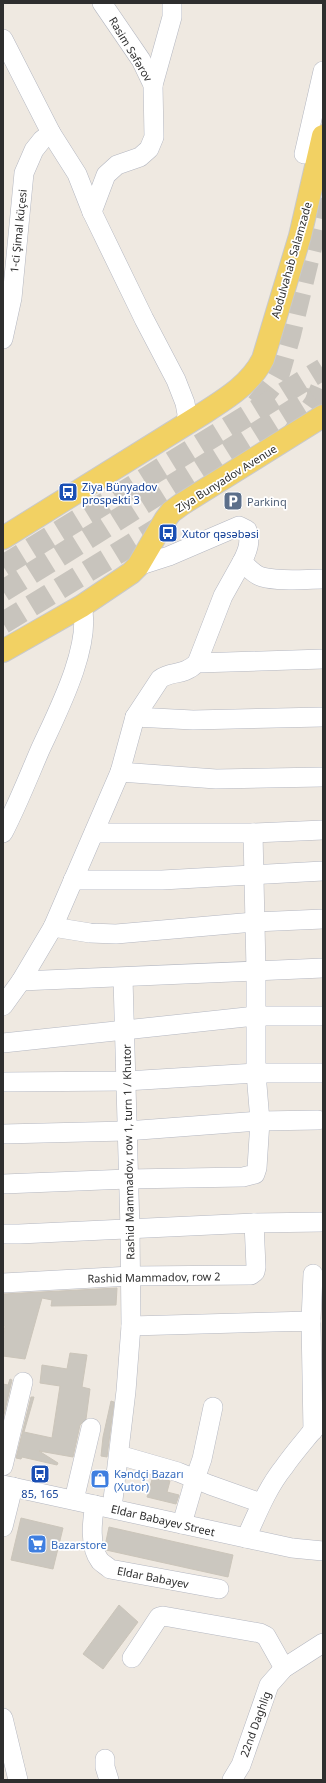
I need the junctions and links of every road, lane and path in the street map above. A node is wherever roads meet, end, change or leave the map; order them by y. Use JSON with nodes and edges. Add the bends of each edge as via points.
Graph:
{"nodes":[{"id":1,"x":102,"y":3,"type":"edge"},
{"id":2,"x":172,"y":3,"type":"edge"},
{"id":3,"x":3,"y":39,"type":"edge"},
{"id":4,"x":323,"y":71,"type":"edge"},
{"id":5,"x":153,"y":85,"type":"junction"},
{"id":6,"x":51,"y":133,"type":"junction"},
{"id":7,"x":315,"y":148,"type":"edge"},
{"id":8,"x":323,"y":177,"type":"edge"},
{"id":9,"x":323,"y":206,"type":"edge"},
{"id":10,"x":92,"y":212,"type":"junction"},
{"id":11,"x":300,"y":236,"type":"junction"},
{"id":12,"x":3,"y":339,"type":"edge"},
{"id":13,"x":315,"y":422,"type":"edge"},
{"id":14,"x":186,"y":424,"type":"junction"},
{"id":15,"x":3,"y":538,"type":"edge"},
{"id":16,"x":242,"y":562,"type":"junction"},
{"id":17,"x":138,"y":566,"type":"junction"},
{"id":18,"x":323,"y":579,"type":"edge"},
{"id":19,"x":82,"y":606,"type":"junction"},
{"id":20,"x":3,"y":651,"type":"edge"},
{"id":21,"x":323,"y":659,"type":"edge"},
{"id":22,"x":197,"y":663,"type":"junction"},
{"id":23,"x":135,"y":717,"type":"junction"},
{"id":24,"x":323,"y":717,"type":"edge"},
{"id":25,"x":120,"y":772,"type":"junction"},
{"id":26,"x":323,"y":777,"type":"edge"},
{"id":27,"x":323,"y":830,"type":"edge"},
{"id":28,"x":3,"y":833,"type":"edge"},
{"id":29,"x":94,"y":833,"type":"junction"},
{"id":30,"x":253,"y":833,"type":"junction"},
{"id":31,"x":323,"y":871,"type":"edge"},
{"id":32,"x":254,"y":874,"type":"junction"},
{"id":33,"x":73,"y":880,"type":"junction"},
{"id":34,"x":323,"y":919,"type":"edge"},
{"id":35,"x":254,"y":922,"type":"junction"},
{"id":36,"x":53,"y":927,"type":"junction"},
{"id":37,"x":323,"y":968,"type":"edge"},
{"id":38,"x":256,"y":970,"type":"junction"},
{"id":39,"x":123,"y":978,"type":"junction"},
{"id":40,"x":21,"y":981,"type":"junction"},
{"id":41,"x":3,"y":1006,"type":"edge"},
{"id":42,"x":256,"y":1016,"type":"junction"},
{"id":43,"x":323,"y":1016,"type":"edge"},
{"id":44,"x":126,"y":1031,"type":"junction"},
{"id":45,"x":3,"y":1043,"type":"edge"},
{"id":46,"x":256,"y":1073,"type":"junction"},
{"id":47,"x":323,"y":1073,"type":"edge"},
{"id":48,"x":126,"y":1081,"type":"junction"},
{"id":49,"x":3,"y":1082,"type":"edge"},
{"id":50,"x":318,"y":1120,"type":"dead end"},
{"id":51,"x":260,"y":1121,"type":"junction"},
{"id":52,"x":126,"y":1131,"type":"junction"},
{"id":53,"x":3,"y":1134,"type":"edge"},
{"id":54,"x":128,"y":1179,"type":"junction"},
{"id":55,"x":3,"y":1184,"type":"edge"},
{"id":56,"x":323,"y":1222,"type":"edge"},
{"id":57,"x":254,"y":1223,"type":"junction"},
{"id":58,"x":130,"y":1229,"type":"junction"},
{"id":59,"x":3,"y":1234,"type":"edge"},
{"id":60,"x":314,"y":1274,"type":"dead end"},
{"id":61,"x":131,"y":1276,"type":"junction"},
{"id":62,"x":3,"y":1283,"type":"edge"},
{"id":63,"x":312,"y":1320,"type":"junction"},
{"id":64,"x":131,"y":1326,"type":"junction"},
{"id":65,"x":23,"y":1382,"type":"dead end"},
{"id":66,"x":213,"y":1407,"type":"dead end"},
{"id":67,"x":318,"y":1424,"type":"edge"},
{"id":68,"x":91,"y":1428,"type":"dead end"},
{"id":69,"x":119,"y":1455,"type":"junction"},
{"id":70,"x":3,"y":1466,"type":"edge"},
{"id":71,"x":195,"y":1479,"type":"junction"},
{"id":72,"x":8,"y":1486,"type":"edge"},
{"id":73,"x":74,"y":1500,"type":"junction"},
{"id":74,"x":261,"y":1503,"type":"junction"},
{"id":75,"x":104,"y":1507,"type":"junction"},
{"id":76,"x":182,"y":1524,"type":"junction"},
{"id":77,"x":3,"y":1527,"type":"edge"},
{"id":78,"x":246,"y":1538,"type":"junction"},
{"id":79,"x":323,"y":1551,"type":"edge"},
{"id":80,"x":219,"y":1589,"type":"dead end"},
{"id":81,"x":323,"y":1643,"type":"edge"},
{"id":82,"x":132,"y":1658,"type":"dead end"},
{"id":83,"x":284,"y":1668,"type":"junction"},
{"id":84,"x":3,"y":1718,"type":"edge"},
{"id":85,"x":105,"y":1759,"type":"dead end"},
{"id":86,"x":13,"y":1779,"type":"edge"},
{"id":87,"x":109,"y":1780,"type":"edge"},
{"id":88,"x":232,"y":1780,"type":"edge"}],
"edges":[{"from":1,"to":5,"type":"street","name":"Rasim Səfərov","via":[[140,60]]},
{"from":2,"to":5,"type":"street","via":[[172,16]]},
{"from":3,"to":6,"type":"street"},
{"from":4,"to":7,"type":"street"},
{"from":5,"to":10,"type":"street","name":"Rasim Səfərov","via":[[154,137],[150,149],[140,157],[117,165],[106,175]]},
{"from":6,"to":10,"type":"street","via":[[76,174]]},
{"from":6,"to":12,"type":"street","name":"1-ci Şimal küçesi","via":[[34,150],[24,173],[12,298]]},
{"from":7,"to":8,"type":"main road"},
{"from":7,"to":11,"type":"main road","name":"Abdulvahab Salamzade"},
{"from":9,"to":11,"type":"main road","via":[[311,216]]},
{"from":10,"to":14,"type":"street","via":[[176,380],[187,414]]},
{"from":11,"to":14,"type":"main road","name":"Abdulvahab Salamzade","via":[[263,358],[256,371],[228,397]]},
{"from":13,"to":17,"type":"main road","name":"Ziya Bunyadov Avenue","via":[[171,512]]},
{"from":14,"to":15,"type":"main road"},
{"from":16,"to":17,"type":"street","via":[[249,548],[248,535],[247,530],[239,526],[169,556]]},
{"from":16,"to":18,"type":"street","via":[[261,577]]},
{"from":16,"to":22,"type":"street","via":[[223,596]]},
{"from":17,"to":19,"type":"main road","name":"Ziya Bunyadov Avenue","via":[[121,581]]},
{"from":19,"to":20,"type":"main road","name":"Ziya Bunyadov Avenue"},
{"from":19,"to":28,"type":"street","via":[[83,627],[74,673]]},
{"from":21,"to":22,"type":"street"},
{"from":22,"to":23,"type":"street","via":[[190,670],[160,679]]},
{"from":23,"to":24,"type":"street","via":[[193,720]]},
{"from":23,"to":25,"type":"street"},
{"from":25,"to":26,"type":"street","via":[[216,779]]},
{"from":25,"to":29,"type":"street"},
{"from":27,"to":30,"type":"street"},
{"from":29,"to":30,"type":"street"},
{"from":29,"to":33,"type":"street"},
{"from":30,"to":32,"type":"street"},
{"from":31,"to":32,"type":"street"},
{"from":32,"to":33,"type":"street","via":[[162,880]]},
{"from":32,"to":35,"type":"street"},
{"from":33,"to":36,"type":"street"},
{"from":34,"to":35,"type":"street"},
{"from":35,"to":36,"type":"street","via":[[116,934]]},
{"from":35,"to":38,"type":"street"},
{"from":36,"to":40,"type":"street"},
{"from":37,"to":38,"type":"street"},
{"from":38,"to":39,"type":"street"},
{"from":38,"to":42,"type":"street"},
{"from":39,"to":40,"type":"street"},
{"from":39,"to":44,"type":"street","name":"Rashid Mammadov, row 1, turn 1 / Khutor"},
{"from":40,"to":41,"type":"street"},
{"from":42,"to":43,"type":"street"},
{"from":42,"to":44,"type":"street"},
{"from":42,"to":46,"type":"street"},
{"from":44,"to":45,"type":"street"},
{"from":44,"to":48,"type":"street","name":"Rashid Mammadov, row 1, turn 1 / Khutor"},
{"from":46,"to":47,"type":"street"},
{"from":46,"to":48,"type":"street"},
{"from":46,"to":51,"type":"street"},
{"from":48,"to":49,"type":"street"},
{"from":48,"to":52,"type":"street","name":"Rashid Mammadov, row 1, turn 1 / Khutor"},
{"from":50,"to":51,"type":"street"},
{"from":51,"to":52,"type":"street"},
{"from":51,"to":54,"type":"street","via":[[257,1168],[252,1176]]},
{"from":52,"to":53,"type":"street"},
{"from":52,"to":54,"type":"street","name":"Rashid Mammadov, row 1, turn 1 / Khutor"},
{"from":54,"to":55,"type":"street"},
{"from":54,"to":58,"type":"street","name":"Rashid Mammadov, row 1, turn 1 / Khutor"},
{"from":56,"to":57,"type":"street"},
{"from":57,"to":58,"type":"street"},
{"from":57,"to":61,"type":"street","name":"Rashid Mammadov, row 2","via":[[256,1267],[251,1275]]},
{"from":58,"to":59,"type":"street"},
{"from":58,"to":61,"type":"street","name":"Rashid Mammadov, row 1, turn 1 / Khutor"},
{"from":60,"to":63,"type":"street"},
{"from":61,"to":62,"type":"street","name":"Rashid Mammadov, row 2"},
{"from":61,"to":64,"type":"street","name":"Rashid Mammadov, row 1, turn 1 / Khutor"},
{"from":63,"to":64,"type":"street"},
{"from":63,"to":67,"type":"street"},
{"from":64,"to":69,"type":"street","name":"Rashid Mammadov, row 1, turn 1 / Khutor"},
{"from":65,"to":70,"type":"street"},
{"from":66,"to":71,"type":"street","via":[[202,1460]]},
{"from":67,"to":74,"type":"street","via":[[283,1467]]},
{"from":68,"to":73,"type":"street"},
{"from":69,"to":71,"type":"street"},
{"from":69,"to":75,"type":"street","name":"Rashid Mammadov, row 1, turn 1 / Khutor"},
{"from":71,"to":74,"type":"street"},
{"from":71,"to":76,"type":"street"},
{"from":72,"to":73,"type":"street","name":"Eldar Babayev Street"},
{"from":72,"to":77,"type":"street"},
{"from":73,"to":75,"type":"street","name":"Eldar Babayev Street"},
{"from":74,"to":78,"type":"street"},
{"from":75,"to":76,"type":"street","name":"Eldar Babayev Street"},
{"from":75,"to":80,"type":"street","name":"Eldar Babayev","via":[[92,1529],[95,1549],[100,1560],[110,1569]]},
{"from":76,"to":78,"type":"street","name":"Eldar Babayev Street"},
{"from":78,"to":79,"type":"street","name":"Eldar Babayev Street","via":[[292,1548]]},
{"from":81,"to":83,"type":"street","name":"22nd Daghlig"},
{"from":82,"to":83,"type":"street","via":[[159,1617],[163,1616],[260,1633],[266,1636]]},
{"from":83,"to":88,"type":"street","name":"22nd Daghlig","via":[[266,1692],[241,1765]]},
{"from":84,"to":86,"type":"street"},
{"from":85,"to":87,"type":"street"}]}
